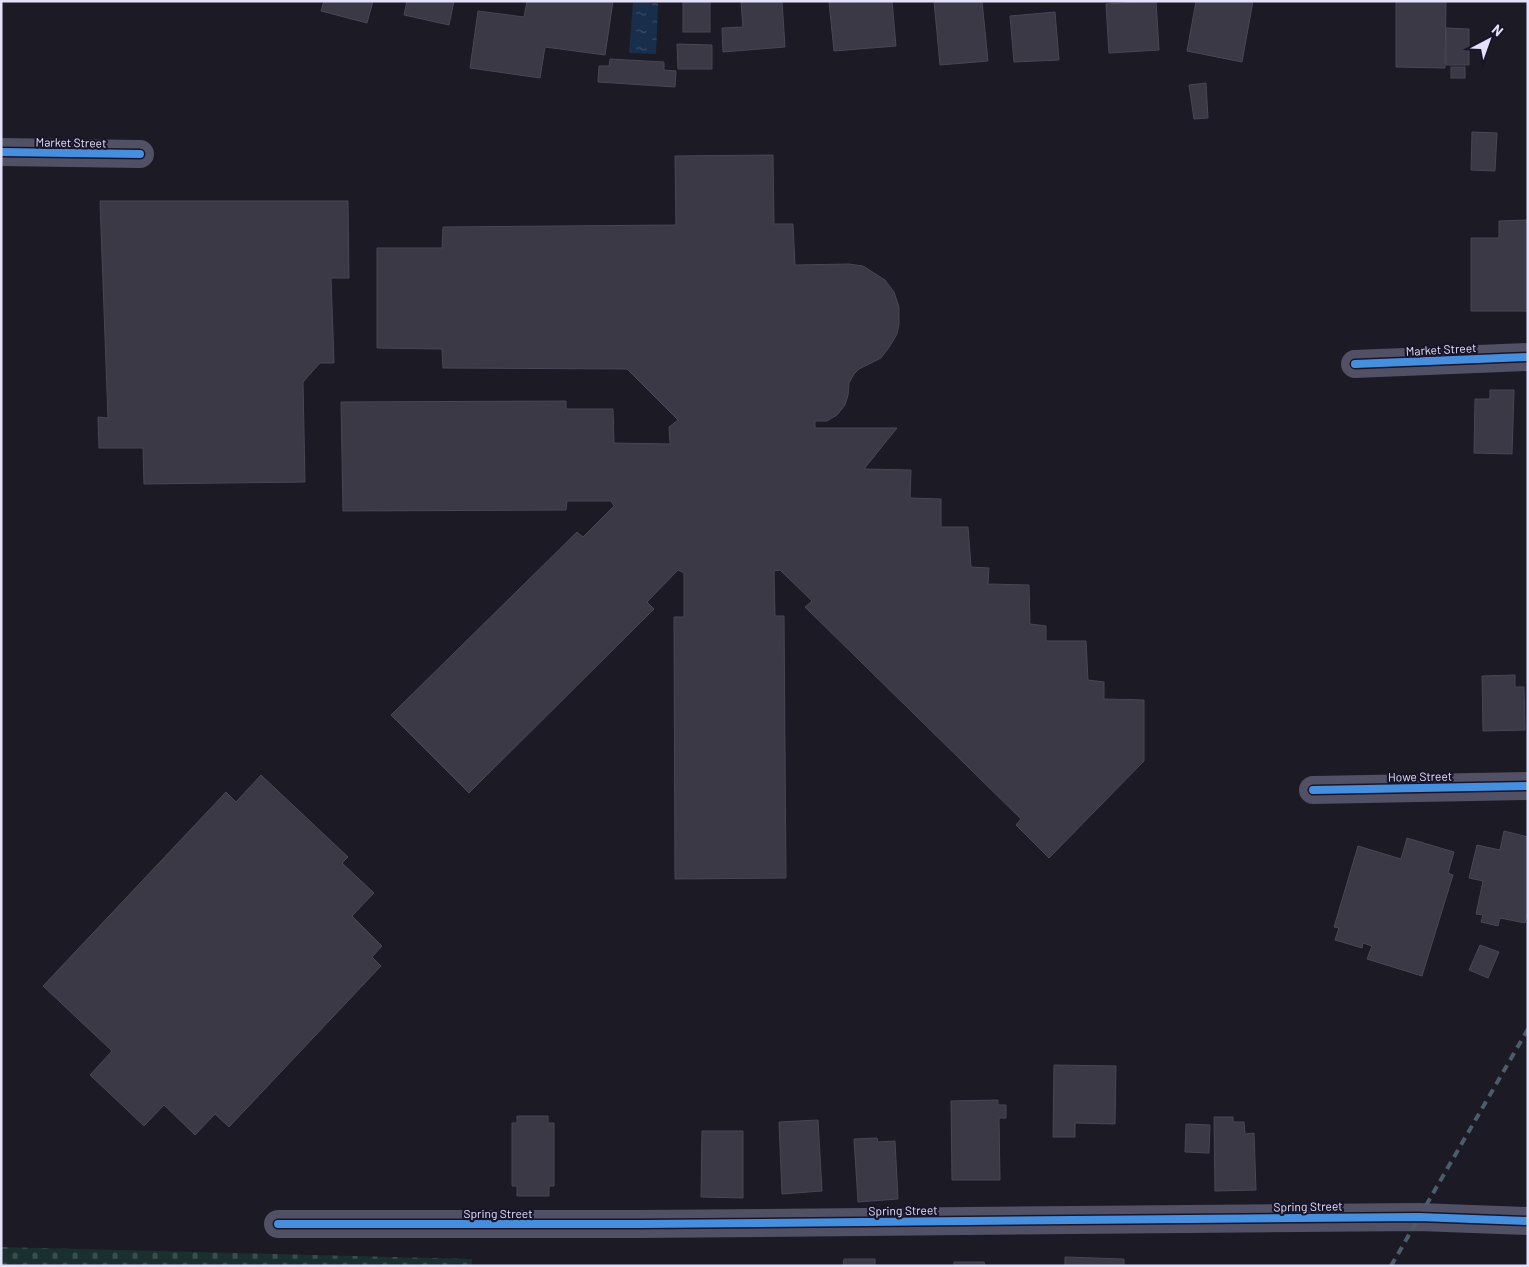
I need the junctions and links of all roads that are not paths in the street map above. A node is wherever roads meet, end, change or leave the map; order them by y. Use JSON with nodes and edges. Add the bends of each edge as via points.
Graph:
{"nodes":[{"id":1,"x":1,"y":152,"type":"edge"},
{"id":2,"x":140,"y":154,"type":"dead end"},
{"id":3,"x":1528,"y":357,"type":"edge"},
{"id":4,"x":1356,"y":364,"type":"dead end"},
{"id":5,"x":1528,"y":786,"type":"edge"},
{"id":6,"x":1313,"y":790,"type":"dead end"},
{"id":7,"x":1528,"y":1221,"type":"edge"},
{"id":8,"x":278,"y":1224,"type":"dead end"}],
"edges":[{"from":1,"to":2,"type":"street","name":"Market Street"},
{"from":3,"to":4,"type":"street","name":"Market Street"},
{"from":5,"to":6,"type":"street","name":"Howe Street"},
{"from":7,"to":8,"type":"street","name":"Spring Street","via":[[1419,1217]]}]}
